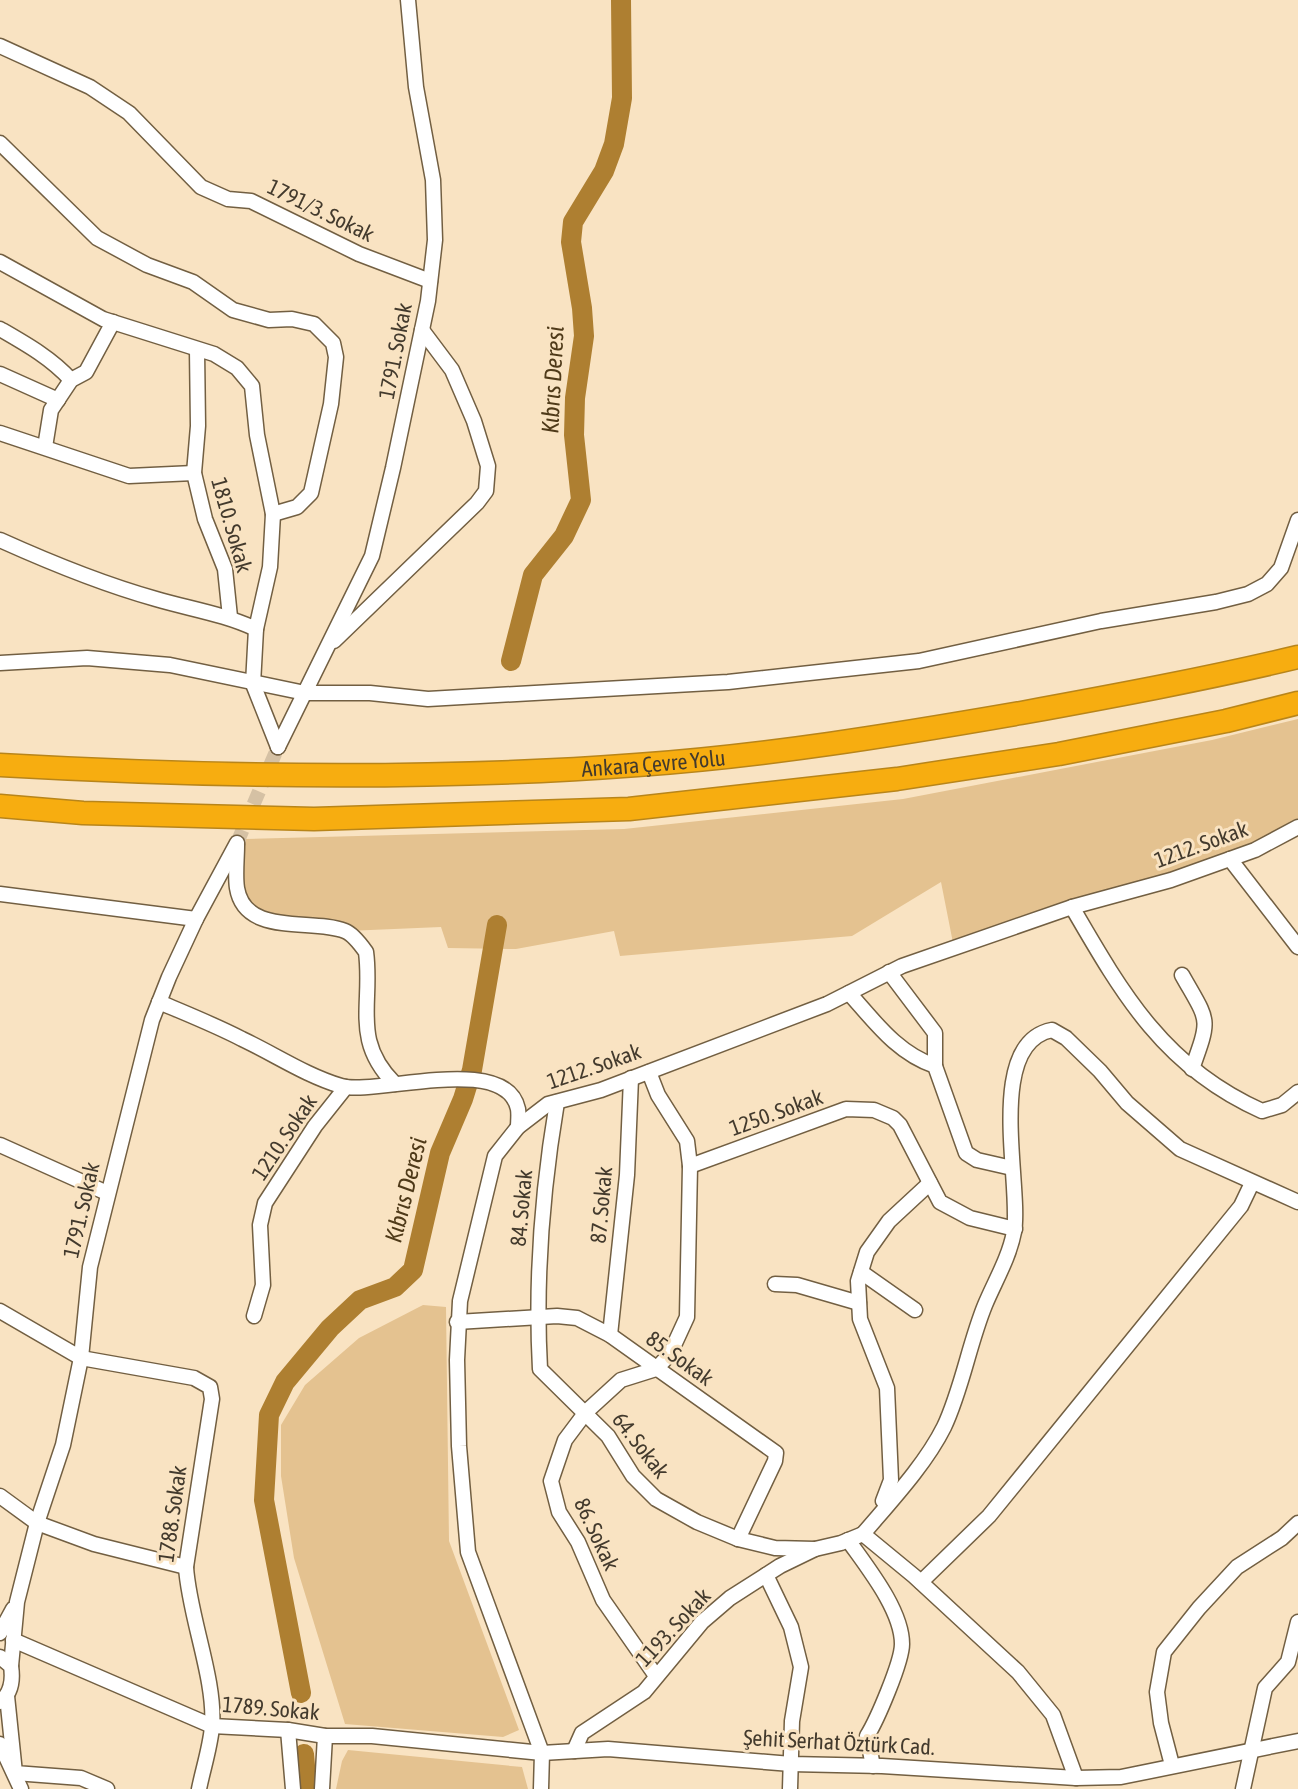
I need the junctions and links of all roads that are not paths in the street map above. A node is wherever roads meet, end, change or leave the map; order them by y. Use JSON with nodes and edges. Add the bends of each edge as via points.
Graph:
{"nodes":[{"id":1,"x":408,"y":0,"type":"edge"},
{"id":2,"x":0,"y":46,"type":"edge"},
{"id":3,"x":0,"y":143,"type":"edge"},
{"id":4,"x":0,"y":262,"type":"edge"},
{"id":5,"x":430,"y":281,"type":"junction"},
{"id":6,"x":113,"y":322,"type":"junction"},
{"id":7,"x":0,"y":329,"type":"edge"},
{"id":8,"x":422,"y":330,"type":"junction"},
{"id":9,"x":197,"y":350,"type":"junction"},
{"id":10,"x":0,"y":374,"type":"edge"},
{"id":11,"x":71,"y":380,"type":"junction"},
{"id":12,"x":58,"y":400,"type":"junction"},
{"id":13,"x":0,"y":433,"type":"edge"},
{"id":14,"x":45,"y":447,"type":"junction"},
{"id":15,"x":194,"y":473,"type":"junction"},
{"id":16,"x":273,"y":514,"type":"junction"},
{"id":17,"x":1298,"y":520,"type":"edge"},
{"id":18,"x":0,"y":540,"type":"edge"},
{"id":19,"x":230,"y":617,"type":"junction"},
{"id":20,"x":256,"y":629,"type":"junction"},
{"id":21,"x":328,"y":647,"type":"junction"},
{"id":22,"x":1298,"y":657,"type":"edge"},
{"id":23,"x":0,"y":663,"type":"edge"},
{"id":24,"x":253,"y":684,"type":"junction"},
{"id":25,"x":305,"y":693,"type":"junction"},
{"id":26,"x":1298,"y":703,"type":"edge"},
{"id":27,"x":0,"y":765,"type":"edge"},
{"id":28,"x":0,"y":806,"type":"edge"},
{"id":29,"x":1298,"y":827,"type":"edge"},
{"id":30,"x":1230,"y":859,"type":"junction"},
{"id":31,"x":0,"y":894,"type":"edge"},
{"id":32,"x":1072,"y":907,"type":"junction"},
{"id":33,"x":196,"y":919,"type":"junction"},
{"id":34,"x":1298,"y":947,"type":"edge"},
{"id":35,"x":889,"y":972,"type":"junction"},
{"id":36,"x":1182,"y":975,"type":"dead end"},
{"id":37,"x":849,"y":993,"type":"junction"},
{"id":38,"x":159,"y":1002,"type":"junction"},
{"id":39,"x":935,"y":1066,"type":"junction"},
{"id":40,"x":1192,"y":1069,"type":"junction"},
{"id":41,"x":649,"y":1072,"type":"junction"},
{"id":42,"x":631,"y":1078,"type":"junction"},
{"id":43,"x":395,"y":1084,"type":"junction"},
{"id":44,"x":346,"y":1087,"type":"junction"},
{"id":45,"x":1298,"y":1092,"type":"edge"},
{"id":46,"x":557,"y":1102,"type":"junction"},
{"id":47,"x":518,"y":1127,"type":"junction"},
{"id":48,"x":0,"y":1145,"type":"edge"},
{"id":49,"x":690,"y":1166,"type":"junction"},
{"id":50,"x":1012,"y":1168,"type":"junction"},
{"id":51,"x":930,"y":1183,"type":"junction"},
{"id":52,"x":1252,"y":1183,"type":"junction"},
{"id":53,"x":107,"y":1193,"type":"junction"},
{"id":54,"x":1298,"y":1202,"type":"edge"},
{"id":55,"x":1015,"y":1229,"type":"junction"},
{"id":56,"x":861,"y":1272,"type":"junction"},
{"id":57,"x":775,"y":1284,"type":"dead end"},
{"id":58,"x":859,"y":1303,"type":"junction"},
{"id":59,"x":915,"y":1310,"type":"dead end"},
{"id":60,"x":0,"y":1311,"type":"edge"},
{"id":61,"x":254,"y":1316,"type":"dead end"},
{"id":62,"x":537,"y":1318,"type":"junction"},
{"id":63,"x":457,"y":1322,"type":"junction"},
{"id":64,"x":610,"y":1335,"type":"junction"},
{"id":65,"x":81,"y":1358,"type":"junction"},
{"id":66,"x":656,"y":1369,"type":"junction"},
{"id":67,"x":586,"y":1412,"type":"junction"},
{"id":68,"x":0,"y":1496,"type":"edge"},
{"id":69,"x":878,"y":1517,"type":"junction"},
{"id":70,"x":37,"y":1523,"type":"junction"},
{"id":71,"x":1298,"y":1523,"type":"edge"},
{"id":72,"x":863,"y":1534,"type":"junction"},
{"id":73,"x":738,"y":1539,"type":"junction"},
{"id":74,"x":848,"y":1540,"type":"junction"},
{"id":75,"x":815,"y":1549,"type":"junction"},
{"id":76,"x":186,"y":1567,"type":"junction"},
{"id":77,"x":766,"y":1575,"type":"junction"},
{"id":78,"x":921,"y":1582,"type":"junction"},
{"id":79,"x":1298,"y":1622,"type":"edge"},
{"id":80,"x":7,"y":1637,"type":"edge"},
{"id":81,"x":6,"y":1661,"type":"edge"},
{"id":82,"x":656,"y":1676,"type":"junction"},
{"id":83,"x":4,"y":1699,"type":"edge"},
{"id":84,"x":212,"y":1726,"type":"junction"},
{"id":85,"x":288,"y":1730,"type":"junction"},
{"id":86,"x":325,"y":1736,"type":"junction"},
{"id":87,"x":1298,"y":1741,"type":"edge"},
{"id":88,"x":0,"y":1744,"type":"edge"},
{"id":89,"x":1251,"y":1750,"type":"junction"},
{"id":90,"x":574,"y":1751,"type":"junction"},
{"id":91,"x":542,"y":1753,"type":"junction"},
{"id":92,"x":791,"y":1764,"type":"junction"},
{"id":93,"x":1172,"y":1765,"type":"junction"},
{"id":94,"x":873,"y":1766,"type":"junction"},
{"id":95,"x":15,"y":1773,"type":"junction"},
{"id":96,"x":1076,"y":1778,"type":"junction"},
{"id":97,"x":1120,"y":1783,"type":"edge"},
{"id":98,"x":21,"y":1789,"type":"edge"},
{"id":99,"x":107,"y":1789,"type":"edge"},
{"id":100,"x":199,"y":1789,"type":"edge"},
{"id":101,"x":293,"y":1789,"type":"edge"},
{"id":102,"x":322,"y":1789,"type":"edge"},
{"id":103,"x":541,"y":1789,"type":"edge"},
{"id":104,"x":790,"y":1789,"type":"edge"},
{"id":105,"x":1243,"y":1789,"type":"edge"}],
"edges":[{"from":1,"to":5,"type":"street","name":"1791. Sokak","via":[[416,87],[433,180]]},
{"from":2,"to":5,"type":"street","name":"1791/3. Sokak","via":[[90,87],[129,113],[201,187],[228,199],[251,201],[359,254]]},
{"from":3,"to":16,"type":"street","via":[[105,243],[193,282],[233,310],[314,324],[328,336],[336,357],[331,404],[311,493],[297,507]]},
{"from":4,"to":6,"type":"street"},
{"from":5,"to":8,"type":"street","name":"1791. Sokak"},
{"from":6,"to":9,"type":"street"},
{"from":6,"to":11,"type":"street","via":[[86,372]]},
{"from":7,"to":11,"type":"street","via":[[32,347]]},
{"from":8,"to":21,"type":"street","name":"1791. Sokak","via":[[372,556]]},
{"from":8,"to":21,"type":"street","via":[[452,370],[474,421],[488,466],[486,491]]},
{"from":9,"to":15,"type":"street","name":"1810. Sokak"},
{"from":9,"to":16,"type":"street","via":[[237,368],[252,386]]},
{"from":10,"to":12,"type":"street"},
{"from":11,"to":12,"type":"street"},
{"from":12,"to":14,"type":"street","via":[[51,410]]},
{"from":13,"to":14,"type":"street"},
{"from":14,"to":15,"type":"street","via":[[129,476]]},
{"from":15,"to":19,"type":"street","name":"1810. Sokak","via":[[225,569]]},
{"from":16,"to":20,"type":"street","via":[[270,567]]},
{"from":17,"to":25,"type":"street","via":[[1281,568],[1248,594],[919,661],[728,682],[428,699]]},
{"from":18,"to":19,"type":"street","via":[[78,575]]},
{"from":19,"to":20,"type":"street"},
{"from":20,"to":24,"type":"street"},
{"from":21,"to":25,"type":"street","name":"1791. Sokak"},
{"from":22,"to":27,"type":"highway","name":"Ankara Çevre Yolu","via":[[1203,680],[883,737],[636,765],[286,775]]},
{"from":23,"to":24,"type":"street","via":[[101,659],[170,665]]},
{"from":24,"to":25,"type":"street"},
{"from":24,"to":25,"type":"street","name":"1791. Sokak","via":[[278,747]]},
{"from":26,"to":28,"type":"highway","name":"Ankara Çevre Yolu","via":[[1059,754],[897,779],[629,809],[314,819]]},
{"from":29,"to":30,"type":"street","name":"1212. Sokak"},
{"from":30,"to":32,"type":"street","name":"1212. Sokak"},
{"from":30,"to":34,"type":"street"},
{"from":31,"to":33,"type":"street"},
{"from":32,"to":35,"type":"street","name":"1212. Sokak"},
{"from":32,"to":40,"type":"street","via":[[1142,1017]]},
{"from":33,"to":38,"type":"street","name":"1791. Sokak"},
{"from":33,"to":43,"type":"street","name":"1791. Sokak","via":[[237,843],[237,890],[245,907],[281,924],[347,931],[366,952],[369,1044]]},
{"from":35,"to":37,"type":"street","name":"1212. Sokak"},
{"from":35,"to":39,"type":"street","via":[[935,1033]]},
{"from":36,"to":40,"type":"street","via":[[1207,1018]]},
{"from":37,"to":39,"type":"street","via":[[902,1050]]},
{"from":37,"to":41,"type":"street","name":"1212. Sokak"},
{"from":38,"to":44,"type":"street"},
{"from":38,"to":53,"type":"street","name":"1791. Sokak"},
{"from":39,"to":50,"type":"street","via":[[966,1153]]},
{"from":40,"to":45,"type":"street","via":[[1262,1111],[1282,1105]]},
{"from":41,"to":42,"type":"street","name":"1212. Sokak"},
{"from":41,"to":49,"type":"street","via":[[687,1141]]},
{"from":42,"to":46,"type":"street","name":"1212. Sokak"},
{"from":42,"to":64,"type":"street","name":"87. Sokak"},
{"from":43,"to":44,"type":"street","name":"1210. Sokak"},
{"from":43,"to":47,"type":"street","name":"1210. Sokak","via":[[455,1078],[496,1086],[513,1099]]},
{"from":44,"to":61,"type":"street","name":"1210. Sokak","via":[[265,1203],[260,1225],[263,1285]]},
{"from":46,"to":47,"type":"street","name":"1212. Sokak"},
{"from":46,"to":62,"type":"street","name":"84. Sokak","via":[[546,1172]]},
{"from":47,"to":63,"type":"street","name":"1212. Sokak","via":[[495,1156]]},
{"from":48,"to":53,"type":"street"},
{"from":49,"to":51,"type":"street","name":"1250. Sokak","via":[[846,1109],[874,1110],[900,1125]]},
{"from":49,"to":66,"type":"street","via":[[687,1317],[670,1354]]},
{"from":50,"to":52,"type":"street","via":[[1015,1068],[1027,1046],[1052,1030],[1180,1149]]},
{"from":50,"to":55,"type":"street"},
{"from":51,"to":55,"type":"street","name":"1250. Sokak","via":[[940,1202],[970,1218]]},
{"from":51,"to":56,"type":"street","via":[[889,1221],[867,1252]]},
{"from":52,"to":54,"type":"street"},
{"from":52,"to":78,"type":"street","via":[[1241,1206],[989,1516]]},
{"from":53,"to":65,"type":"street","name":"1791. Sokak","via":[[90,1267]]},
{"from":55,"to":69,"type":"street","via":[[944,1427]]},
{"from":56,"to":58,"type":"street"},
{"from":56,"to":59,"type":"street"},
{"from":57,"to":58,"type":"street"},
{"from":58,"to":69,"type":"street","via":[[860,1319],[887,1388],[891,1480]]},
{"from":60,"to":65,"type":"street"},
{"from":62,"to":63,"type":"street","name":"85. Sokak"},
{"from":62,"to":64,"type":"street","name":"85. Sokak","via":[[577,1318]]},
{"from":62,"to":67,"type":"street","name":"64. Sokak","via":[[540,1369]]},
{"from":63,"to":91,"type":"street","name":"1212. Sokak","via":[[468,1552]]},
{"from":64,"to":66,"type":"street","name":"85. Sokak"},
{"from":65,"to":70,"type":"street","name":"1791. Sokak","via":[[63,1445]]},
{"from":65,"to":76,"type":"street","name":"1788. Sokak","via":[[194,1378],[210,1387]]},
{"from":66,"to":67,"type":"street","name":"86. Sokak","via":[[621,1380]]},
{"from":66,"to":73,"type":"street","name":"85. Sokak","via":[[776,1453]]},
{"from":67,"to":73,"type":"street","name":"64. Sokak","via":[[656,1499]]},
{"from":67,"to":82,"type":"street","name":"86. Sokak","via":[[565,1440],[551,1481],[559,1512],[603,1600]]},
{"from":68,"to":70,"type":"street"},
{"from":69,"to":72,"type":"street"},
{"from":70,"to":76,"type":"street"},
{"from":70,"to":80,"type":"street","name":"1791. Sokak"},
{"from":71,"to":93,"type":"street","via":[[1237,1567],[1164,1652],[1157,1692]]},
{"from":72,"to":74,"type":"street","name":"1193. Sokak"},
{"from":72,"to":78,"type":"street"},
{"from":73,"to":75,"type":"street","name":"64. Sokak","via":[[775,1548]]},
{"from":74,"to":75,"type":"street","name":"1193. Sokak"},
{"from":74,"to":94,"type":"street","via":[[895,1615],[902,1645],[867,1736]]},
{"from":75,"to":77,"type":"street","name":"1193. Sokak"},
{"from":76,"to":84,"type":"street","name":"1788. Sokak"},
{"from":77,"to":82,"type":"street","name":"1193. Sokak","via":[[702,1622]]},
{"from":77,"to":92,"type":"street","via":[[791,1627],[801,1667]]},
{"from":78,"to":96,"type":"street","via":[[1018,1672],[1053,1715]]},
{"from":79,"to":89,"type":"street","via":[[1288,1662],[1265,1688]]},
{"from":80,"to":81,"type":"street","name":"1791. Sokak"},
{"from":80,"to":84,"type":"street","name":"1789. Sokak"},
{"from":81,"to":83,"type":"street","name":"1791. Sokak","via":[[13,1675]]},
{"from":82,"to":90,"type":"street","name":"1193. Sokak","via":[[644,1692],[582,1733]]},
{"from":83,"to":95,"type":"street","name":"1791. Sokak"},
{"from":84,"to":85,"type":"street","name":"1789. Sokak"},
{"from":84,"to":100,"type":"street","name":"1788. Sokak"},
{"from":85,"to":86,"type":"street","name":"1789. Sokak"},
{"from":85,"to":101,"type":"street"},
{"from":86,"to":91,"type":"street","name":"1789. Sokak"},
{"from":86,"to":102,"type":"street"},
{"from":87,"to":89,"type":"street","name":"Şehit Serhat Öztürk Cad."},
{"from":88,"to":95,"type":"street"},
{"from":89,"to":93,"type":"street","name":"Şehit Serhat Öztürk Cad."},
{"from":89,"to":105,"type":"street"},
{"from":90,"to":91,"type":"street","name":"Şehit Serhat Öztürk Cad."},
{"from":90,"to":92,"type":"street","name":"Şehit Serhat Öztürk Cad.","via":[[608,1749]]},
{"from":91,"to":103,"type":"street"},
{"from":92,"to":94,"type":"street","name":"Şehit Serhat Öztürk Cad."},
{"from":92,"to":104,"type":"street"},
{"from":93,"to":97,"type":"street","name":"Şehit Serhat Öztürk Cad."},
{"from":94,"to":96,"type":"street","name":"Şehit Serhat Öztürk Cad."},
{"from":95,"to":98,"type":"street"},
{"from":95,"to":99,"type":"street","via":[[81,1778]]},
{"from":96,"to":97,"type":"street","name":"Şehit Serhat Öztürk Cad."}]}
